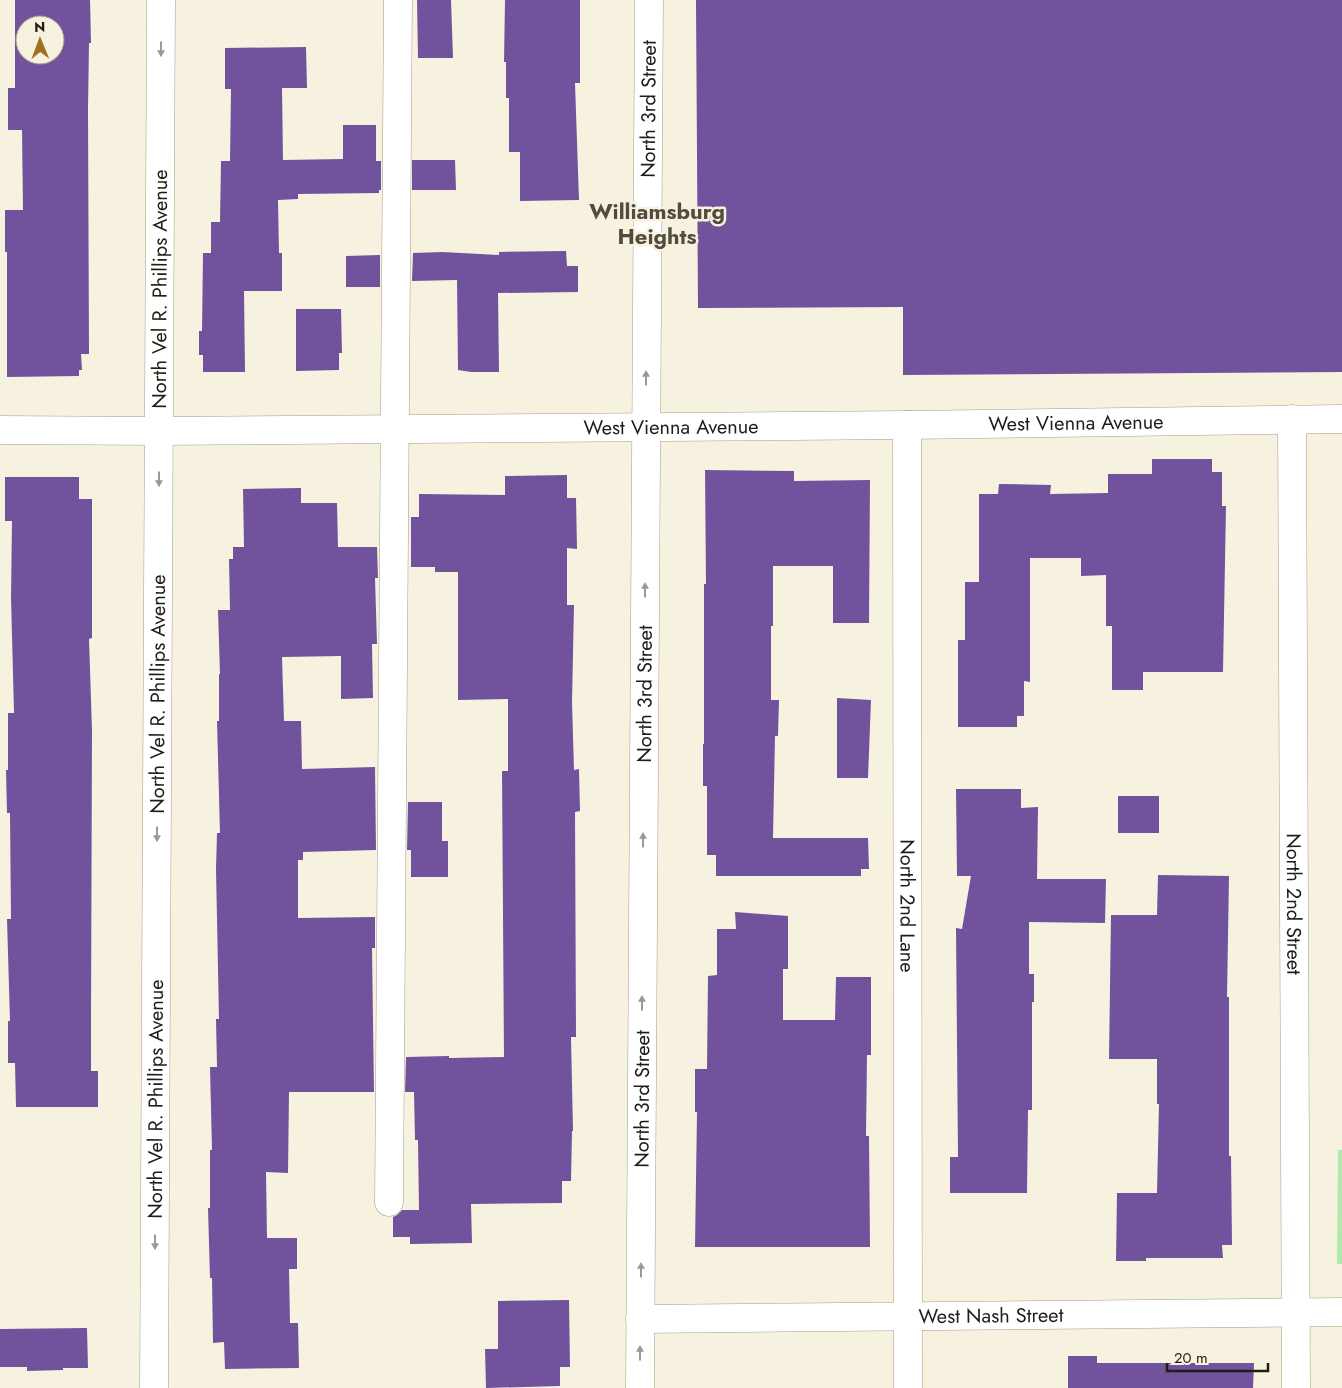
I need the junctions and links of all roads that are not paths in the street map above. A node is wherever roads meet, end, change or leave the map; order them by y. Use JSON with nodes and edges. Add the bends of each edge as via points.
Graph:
{"nodes":[{"id":1,"x":161,"y":0,"type":"edge"},
{"id":2,"x":398,"y":0,"type":"edge"},
{"id":3,"x":649,"y":0,"type":"edge"},
{"id":4,"x":1292,"y":419,"type":"junction"},
{"id":5,"x":1342,"y":419,"type":"edge"},
{"id":6,"x":907,"y":425,"type":"junction"},
{"id":7,"x":646,"y":427,"type":"junction"},
{"id":8,"x":395,"y":429,"type":"junction"},
{"id":9,"x":0,"y":430,"type":"edge"},
{"id":10,"x":159,"y":431,"type":"junction"},
{"id":11,"x":389,"y":1202,"type":"dead end"},
{"id":12,"x":1342,"y":1312,"type":"edge"},
{"id":13,"x":1295,"y":1313,"type":"junction"},
{"id":14,"x":909,"y":1317,"type":"junction"},
{"id":15,"x":640,"y":1319,"type":"junction"},
{"id":16,"x":154,"y":1388,"type":"edge"},
{"id":17,"x":640,"y":1388,"type":"edge"},
{"id":18,"x":908,"y":1388,"type":"edge"},
{"id":19,"x":1296,"y":1388,"type":"edge"}],
"edges":[{"from":1,"to":10,"type":"street","name":"North Vel R. Phillips Avenue","one_way":true},
{"from":2,"to":8,"type":"street"},
{"from":7,"to":3,"type":"street","name":"North 3rd Street","one_way":true},
{"from":4,"to":5,"type":"street","name":"West Vienna Avenue"},
{"from":4,"to":6,"type":"street","name":"West Vienna Avenue"},
{"from":4,"to":13,"type":"street","name":"North 2nd Street"},
{"from":6,"to":7,"type":"street","name":"West Vienna Avenue"},
{"from":6,"to":14,"type":"street","name":"North 2nd Lane"},
{"from":7,"to":8,"type":"street","name":"West Vienna Avenue"},
{"from":15,"to":7,"type":"street","name":"North 3rd Street","one_way":true},
{"from":8,"to":10,"type":"street","name":"West Vienna Avenue"},
{"from":8,"to":11,"type":"street"},
{"from":9,"to":10,"type":"street","name":"West Vienna Avenue"},
{"from":10,"to":16,"type":"street","name":"North Vel R. Phillips Avenue","one_way":true},
{"from":12,"to":13,"type":"street","name":"West Nash Street"},
{"from":13,"to":14,"type":"street","name":"West Nash Street"},
{"from":13,"to":19,"type":"street","name":"North 2nd Street"},
{"from":14,"to":15,"type":"street","name":"West Nash Street"},
{"from":14,"to":18,"type":"street","name":"North 2nd Lane"},
{"from":17,"to":15,"type":"street","name":"North 3rd Street","one_way":true}]}
